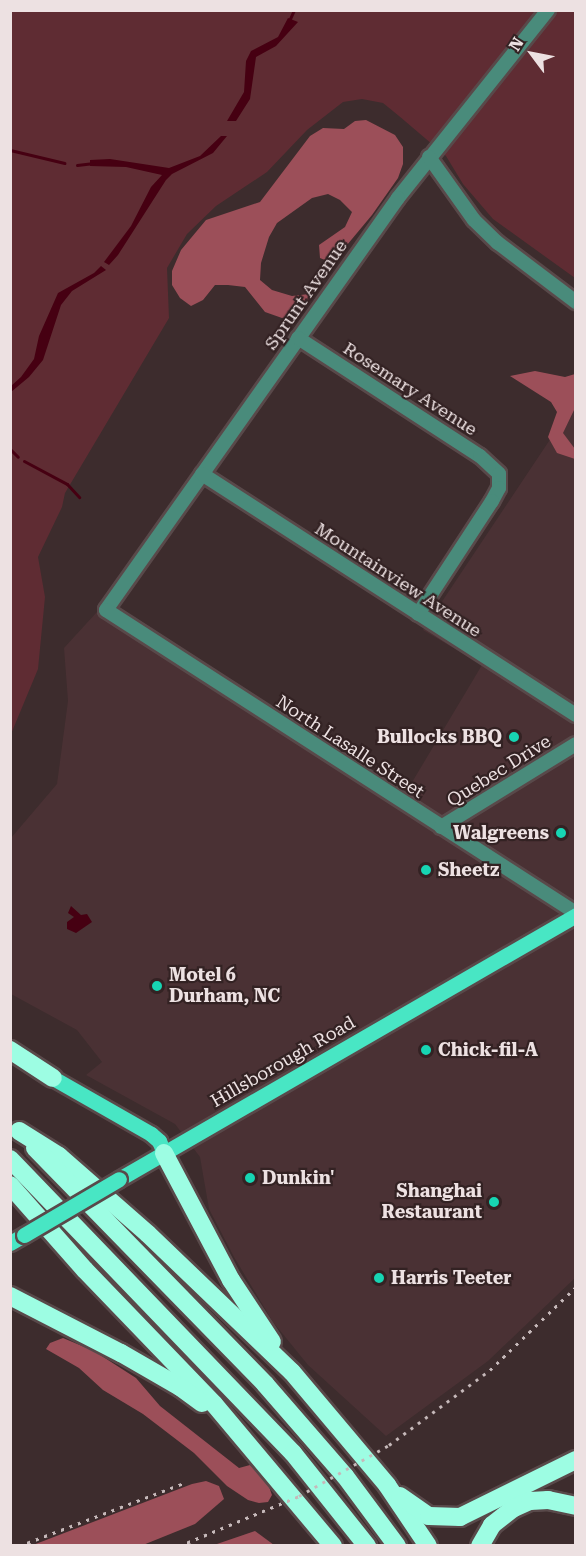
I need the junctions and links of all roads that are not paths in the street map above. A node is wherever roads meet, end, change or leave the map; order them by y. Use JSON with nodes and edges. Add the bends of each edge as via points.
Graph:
{"nodes":[{"id":1,"x":548,"y":10,"type":"edge"},
{"id":2,"x":429,"y":158,"type":"junction"},
{"id":3,"x":576,"y":302,"type":"edge"},
{"id":4,"x":298,"y":338,"type":"junction"},
{"id":5,"x":202,"y":474,"type":"junction"},
{"id":6,"x":106,"y":610,"type":"joint"},
{"id":7,"x":418,"y":614,"type":"junction"},
{"id":8,"x":576,"y":715,"type":"edge"},
{"id":9,"x":576,"y":744,"type":"edge"},
{"id":10,"x":441,"y":827,"type":"junction"},
{"id":11,"x":576,"y":914,"type":"edge"},
{"id":12,"x":10,"y":1050,"type":"edge"},
{"id":13,"x":53,"y":1078,"type":"joint"},
{"id":14,"x":15,"y":1127,"type":"edge"},
{"id":15,"x":164,"y":1153,"type":"junction"},
{"id":16,"x":10,"y":1159,"type":"edge"},
{"id":17,"x":10,"y":1185,"type":"edge"},
{"id":18,"x":10,"y":1243,"type":"edge"},
{"id":19,"x":10,"y":1296,"type":"edge"},
{"id":20,"x":292,"y":1372,"type":"junction"},
{"id":21,"x":238,"y":1433,"type":"junction"},
{"id":22,"x":576,"y":1460,"type":"edge"},
{"id":23,"x":387,"y":1485,"type":"junction"},
{"id":24,"x":576,"y":1506,"type":"edge"},
{"id":25,"x":303,"y":1509,"type":"junction"},
{"id":26,"x":324,"y":1545,"type":"edge"},
{"id":27,"x":333,"y":1545,"type":"edge"},
{"id":28,"x":367,"y":1545,"type":"edge"},
{"id":29,"x":397,"y":1545,"type":"edge"},
{"id":30,"x":428,"y":1545,"type":"edge"},
{"id":31,"x":480,"y":1545,"type":"edge"}],
"edges":[{"from":1,"to":2,"type":"street","name":"Sprunt Avenue"},
{"from":2,"to":3,"type":"street","via":[[474,220]]},
{"from":2,"to":4,"type":"street","name":"Sprunt Avenue"},
{"from":4,"to":5,"type":"street","name":"Sprunt Avenue"},
{"from":4,"to":7,"type":"street","name":"Rosemary Avenue","via":[[480,456],[499,474],[499,488],[492,501]]},
{"from":5,"to":6,"type":"street","name":"Sprunt Avenue"},
{"from":5,"to":7,"type":"street","name":"Mountainview Avenue"},
{"from":6,"to":10,"type":"street","name":"North Lasalle Street"},
{"from":7,"to":8,"type":"street","name":"Mountainview Avenue"},
{"from":9,"to":10,"type":"street","name":"Quebec Drive"},
{"from":10,"to":11,"type":"street","name":"North Lasalle Street"},
{"from":11,"to":15,"type":"main road","name":"Hillsborough Road"},
{"from":12,"to":13,"type":"highway"},
{"from":13,"to":15,"type":"main road","via":[[151,1134]]},
{"from":14,"to":20,"type":"highway","via":[[59,1156]]},
{"from":14,"to":29,"type":"highway","via":[[265,1384],[355,1488]]},
{"from":15,"to":18,"type":"main road","name":"Hillsborough Road","bridge":true},
{"from":15,"to":20,"type":"highway","via":[[231,1280]]},
{"from":16,"to":28,"type":"highway","via":[[294,1453]]},
{"from":17,"to":21,"type":"highway"},
{"from":19,"to":21,"type":"highway","via":[[180,1387]]},
{"from":20,"to":23,"type":"highway"},
{"from":21,"to":25,"type":"highway"},
{"from":22,"to":23,"type":"highway","via":[[479,1510],[452,1518],[436,1518],[421,1512]]},
{"from":23,"to":30,"type":"highway"},
{"from":24,"to":31,"type":"highway","via":[[538,1501],[513,1508],[492,1525]]},
{"from":25,"to":26,"type":"highway"},
{"from":25,"to":27,"type":"highway"}]}
